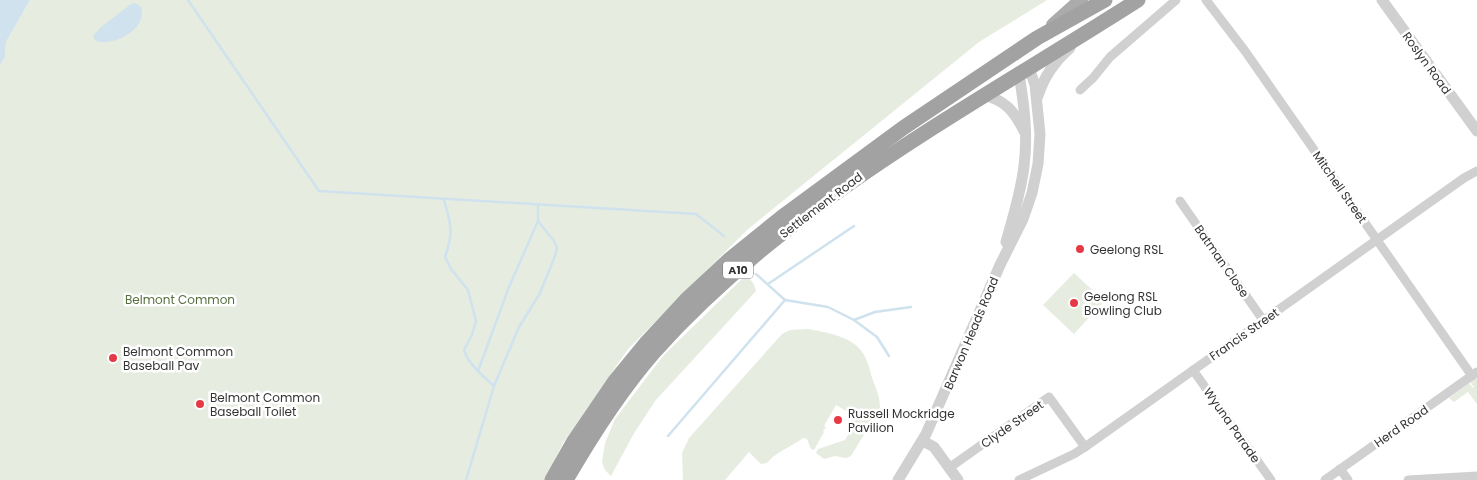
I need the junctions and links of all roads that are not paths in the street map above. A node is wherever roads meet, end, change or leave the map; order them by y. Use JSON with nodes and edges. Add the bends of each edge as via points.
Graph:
{"nodes":[{"id":1,"x":1081,"y":0,"type":"edge"},
{"id":2,"x":1105,"y":0,"type":"edge"},
{"id":3,"x":1138,"y":0,"type":"edge"},
{"id":4,"x":1176,"y":0,"type":"edge"},
{"id":5,"x":1206,"y":0,"type":"edge"},
{"id":6,"x":1382,"y":0,"type":"edge"},
{"id":7,"x":1088,"y":32,"type":"junction"},
{"id":8,"x":1037,"y":38,"type":"junction"},
{"id":9,"x":1017,"y":52,"type":"junction"},
{"id":10,"x":1024,"y":71,"type":"junction"},
{"id":11,"x":1080,"y":90,"type":"dead end"},
{"id":12,"x":984,"y":95,"type":"junction"},
{"id":13,"x":1037,"y":100,"type":"junction"},
{"id":14,"x":1475,"y":131,"type":"edge"},
{"id":15,"x":1025,"y":135,"type":"junction"},
{"id":16,"x":1477,"y":163,"type":"edge"},
{"id":17,"x":1477,"y":171,"type":"edge"},
{"id":18,"x":1464,"y":178,"type":"junction"},
{"id":19,"x":1022,"y":181,"type":"junction"},
{"id":20,"x":1034,"y":186,"type":"junction"},
{"id":21,"x":1180,"y":201,"type":"dead end"},
{"id":22,"x":1376,"y":240,"type":"junction"},
{"id":23,"x":1000,"y":265,"type":"junction"},
{"id":24,"x":1264,"y":320,"type":"junction"},
{"id":25,"x":1193,"y":370,"type":"junction"},
{"id":26,"x":1474,"y":374,"type":"edge"},
{"id":27,"x":923,"y":441,"type":"junction"},
{"id":28,"x":1085,"y":447,"type":"junction"},
{"id":29,"x":1338,"y":474,"type":"edge"},
{"id":30,"x":1477,"y":476,"type":"edge"},
{"id":31,"x":955,"y":477,"type":"edge"},
{"id":32,"x":552,"y":480,"type":"edge"},
{"id":33,"x":566,"y":480,"type":"edge"},
{"id":34,"x":898,"y":480,"type":"edge"},
{"id":35,"x":1019,"y":480,"type":"edge"},
{"id":36,"x":1272,"y":480,"type":"edge"},
{"id":37,"x":1325,"y":480,"type":"edge"},
{"id":38,"x":1348,"y":480,"type":"edge"},
{"id":39,"x":1409,"y":480,"type":"edge"}],
"edges":[{"from":1,"to":8,"type":"main road"},
{"from":2,"to":8,"type":"highway","name":"Settlement Road","number":"A10"},
{"from":3,"to":7,"type":"highway","name":"Settlement Road","number":"A10"},
{"from":4,"to":11,"type":"street","via":[[1110,57]]},
{"from":5,"to":22,"type":"street","name":"Mitchell Street"},
{"from":6,"to":14,"type":"street","name":"Roslyn Road"},
{"from":7,"to":10,"type":"highway","name":"Settlement Road","number":"A10"},
{"from":7,"to":13,"type":"street","via":[[1053,64]]},
{"from":8,"to":9,"type":"highway","name":"Settlement Road","number":"A10"},
{"from":9,"to":10,"type":"highway"},
{"from":9,"to":32,"type":"highway","name":"Settlement Road","number":"A10","via":[[903,128],[782,217],[705,282],[647,342],[615,381]]},
{"from":10,"to":12,"type":"highway","name":"Settlement Road","number":"A10"},
{"from":10,"to":13,"type":"street","name":"Barwon Heads Road","via":[[1034,78]]},
{"from":10,"to":15,"type":"street","name":"Barwon Heads Road"},
{"from":12,"to":15,"type":"street","via":[[1005,104]]},
{"from":12,"to":33,"type":"highway","name":"Settlement Road","number":"A10","via":[[861,175],[744,264],[697,307],[624,389]]},
{"from":13,"to":20,"type":"street","name":"Barwon Heads Road","via":[[1040,140]]},
{"from":15,"to":19,"type":"street","name":"Barwon Heads Road"},
{"from":16,"to":18,"type":"street","name":"Francis Street"},
{"from":17,"to":18,"type":"street","name":"Francis Street"},
{"from":18,"to":22,"type":"street","name":"Francis Street"},
{"from":19,"to":20,"type":"street"},
{"from":19,"to":23,"type":"street","name":"Barwon Heads Road"},
{"from":20,"to":23,"type":"street","name":"Barwon Heads Road","via":[[1023,219]]},
{"from":21,"to":24,"type":"street","name":"Batman Close"},
{"from":22,"to":24,"type":"street","name":"Francis Street"},
{"from":22,"to":26,"type":"street","name":"Mitchell Street"},
{"from":23,"to":27,"type":"street","name":"Barwon Heads Road"},
{"from":24,"to":25,"type":"street","name":"Francis Street"},
{"from":25,"to":28,"type":"street","name":"Francis Street"},
{"from":25,"to":36,"type":"street","name":"Wyuna Parade"},
{"from":26,"to":29,"type":"street","name":"Herd Road"},
{"from":27,"to":31,"type":"street","via":[[934,447]]},
{"from":27,"to":34,"type":"street","name":"Barwon Heads Road"},
{"from":28,"to":31,"type":"street","name":"Clyde Street","via":[[1049,397]]},
{"from":28,"to":35,"type":"street","name":"Francis Street"},
{"from":29,"to":37,"type":"street","name":"Herd Road"},
{"from":29,"to":38,"type":"street"},
{"from":30,"to":39,"type":"street"}]}
